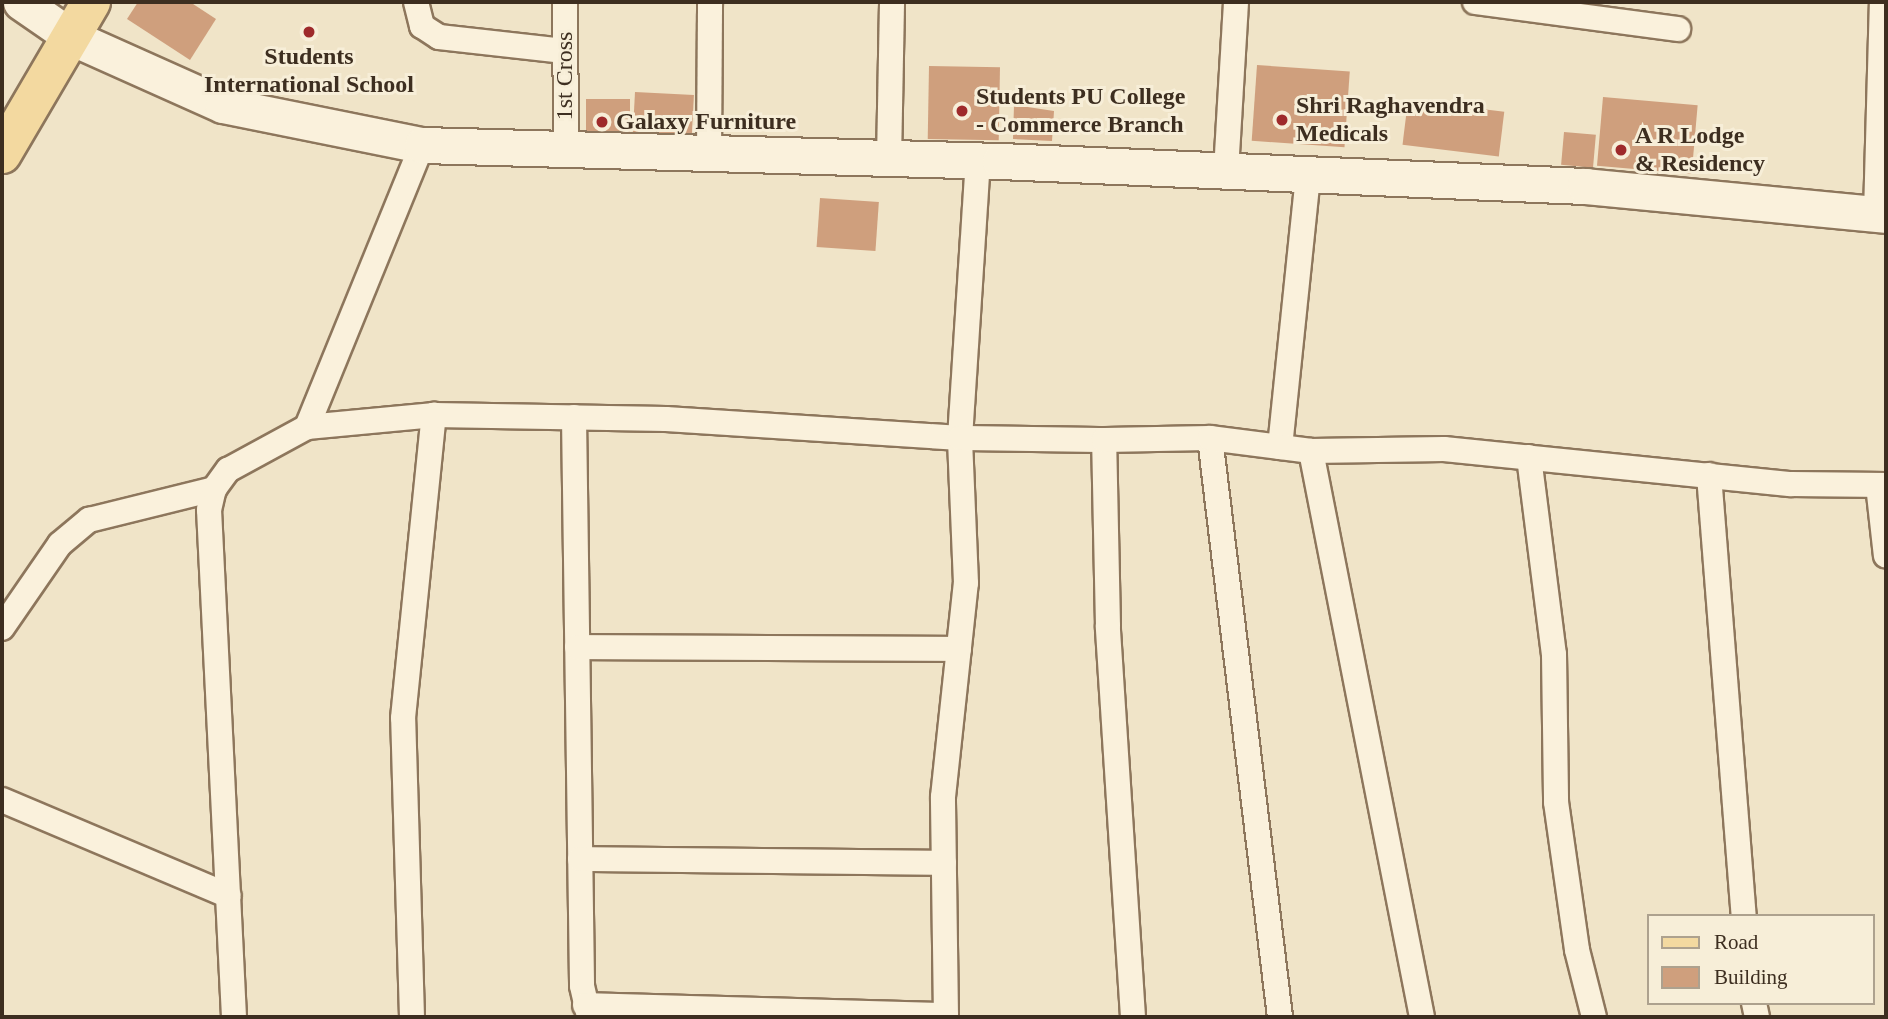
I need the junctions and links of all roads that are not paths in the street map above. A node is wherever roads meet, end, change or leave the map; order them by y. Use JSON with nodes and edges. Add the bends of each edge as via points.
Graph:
{"nodes":[{"id":1,"x":21,"y":2,"type":"edge"},
{"id":2,"x":91,"y":2,"type":"edge"},
{"id":3,"x":416,"y":2,"type":"edge"},
{"id":4,"x":565,"y":2,"type":"edge"},
{"id":5,"x":710,"y":2,"type":"edge"},
{"id":6,"x":892,"y":2,"type":"edge"},
{"id":7,"x":1236,"y":2,"type":"edge"},
{"id":8,"x":1475,"y":2,"type":"edge"},
{"id":9,"x":1882,"y":2,"type":"edge"},
{"id":10,"x":1678,"y":29,"type":"dead end"},
{"id":11,"x":73,"y":38,"type":"junction"},
{"id":12,"x":564,"y":51,"type":"junction"},
{"id":13,"x":422,"y":145,"type":"junction"},
{"id":14,"x":566,"y":150,"type":"junction"},
{"id":15,"x":709,"y":153,"type":"junction"},
{"id":16,"x":2,"y":154,"type":"edge"},
{"id":17,"x":889,"y":160,"type":"junction"},
{"id":18,"x":978,"y":160,"type":"junction"},
{"id":19,"x":1226,"y":171,"type":"junction"},
{"id":20,"x":1308,"y":174,"type":"junction"},
{"id":21,"x":1881,"y":214,"type":"edge"},
{"id":22,"x":434,"y":415,"type":"junction"},
{"id":23,"x":574,"y":417,"type":"junction"},
{"id":24,"x":307,"y":427,"type":"junction"},
{"id":25,"x":960,"y":438,"type":"junction"},
{"id":26,"x":1210,"y":438,"type":"junction"},
{"id":27,"x":1104,"y":440,"type":"junction"},
{"id":28,"x":1280,"y":447,"type":"junction"},
{"id":29,"x":1311,"y":451,"type":"junction"},
{"id":30,"x":1529,"y":457,"type":"junction"},
{"id":31,"x":1709,"y":475,"type":"junction"},
{"id":32,"x":1882,"y":485,"type":"edge"},
{"id":33,"x":214,"y":489,"type":"junction"},
{"id":34,"x":1886,"y":556,"type":"edge"},
{"id":35,"x":2,"y":628,"type":"edge"},
{"id":36,"x":577,"y":647,"type":"junction"},
{"id":37,"x":959,"y":649,"type":"junction"},
{"id":38,"x":2,"y":800,"type":"edge"},
{"id":39,"x":580,"y":859,"type":"junction"},
{"id":40,"x":944,"y":863,"type":"junction"},
{"id":41,"x":229,"y":896,"type":"junction"},
{"id":42,"x":1744,"y":914,"type":"edge"},
{"id":43,"x":587,"y":1011,"type":"edge"},
{"id":44,"x":946,"y":1016,"type":"edge"},
{"id":45,"x":234,"y":1017,"type":"edge"},
{"id":46,"x":412,"y":1017,"type":"edge"},
{"id":47,"x":1133,"y":1017,"type":"edge"},
{"id":48,"x":1280,"y":1017,"type":"edge"},
{"id":49,"x":1422,"y":1017,"type":"edge"},
{"id":50,"x":1594,"y":1017,"type":"edge"}],
"edges":[{"from":1,"to":11,"type":"street"},
{"from":2,"to":11,"type":"main road"},
{"from":3,"to":12,"type":"street","via":[[422,26],[439,37]]},
{"from":4,"to":12,"type":"street","name":"1st Cross"},
{"from":5,"to":15,"type":"street"},
{"from":6,"to":17,"type":"street"},
{"from":7,"to":19,"type":"street"},
{"from":8,"to":10,"type":"street"},
{"from":9,"to":21,"type":"street"},
{"from":11,"to":13,"type":"street","via":[[223,105]]},
{"from":11,"to":16,"type":"main road"},
{"from":12,"to":14,"type":"street","name":"1st Cross"},
{"from":13,"to":14,"type":"street"},
{"from":13,"to":24,"type":"street"},
{"from":14,"to":15,"type":"street"},
{"from":15,"to":17,"type":"street"},
{"from":17,"to":18,"type":"street"},
{"from":18,"to":19,"type":"street"},
{"from":18,"to":25,"type":"street"},
{"from":19,"to":20,"type":"street"},
{"from":20,"to":21,"type":"street","via":[[1584,186]]},
{"from":20,"to":28,"type":"street"},
{"from":22,"to":23,"type":"street"},
{"from":22,"to":24,"type":"street"},
{"from":22,"to":46,"type":"street","via":[[403,718]]},
{"from":23,"to":25,"type":"street"},
{"from":23,"to":36,"type":"street"},
{"from":24,"to":33,"type":"street","via":[[228,470]]},
{"from":25,"to":27,"type":"street"},
{"from":25,"to":37,"type":"street","via":[[966,583]]},
{"from":26,"to":27,"type":"street"},
{"from":26,"to":28,"type":"street"},
{"from":26,"to":48,"type":"street"},
{"from":27,"to":47,"type":"street","via":[[1108,626]]},
{"from":28,"to":29,"type":"street"},
{"from":29,"to":30,"type":"street","via":[[1444,449]]},
{"from":29,"to":49,"type":"street"},
{"from":30,"to":31,"type":"street"},
{"from":30,"to":50,"type":"street","via":[[1554,654],[1556,802],[1577,950]]},
{"from":31,"to":32,"type":"street"},
{"from":31,"to":42,"type":"street"},
{"from":32,"to":34,"type":"street"},
{"from":33,"to":35,"type":"street","via":[[89,520],[60,544]]},
{"from":33,"to":41,"type":"street","via":[[209,510]]},
{"from":36,"to":37,"type":"street"},
{"from":36,"to":39,"type":"street"},
{"from":37,"to":40,"type":"street","via":[[943,797]]},
{"from":38,"to":41,"type":"street"},
{"from":39,"to":40,"type":"street"},
{"from":39,"to":43,"type":"street"},
{"from":40,"to":44,"type":"street"},
{"from":41,"to":45,"type":"street"},
{"from":43,"to":44,"type":"street"}]}
